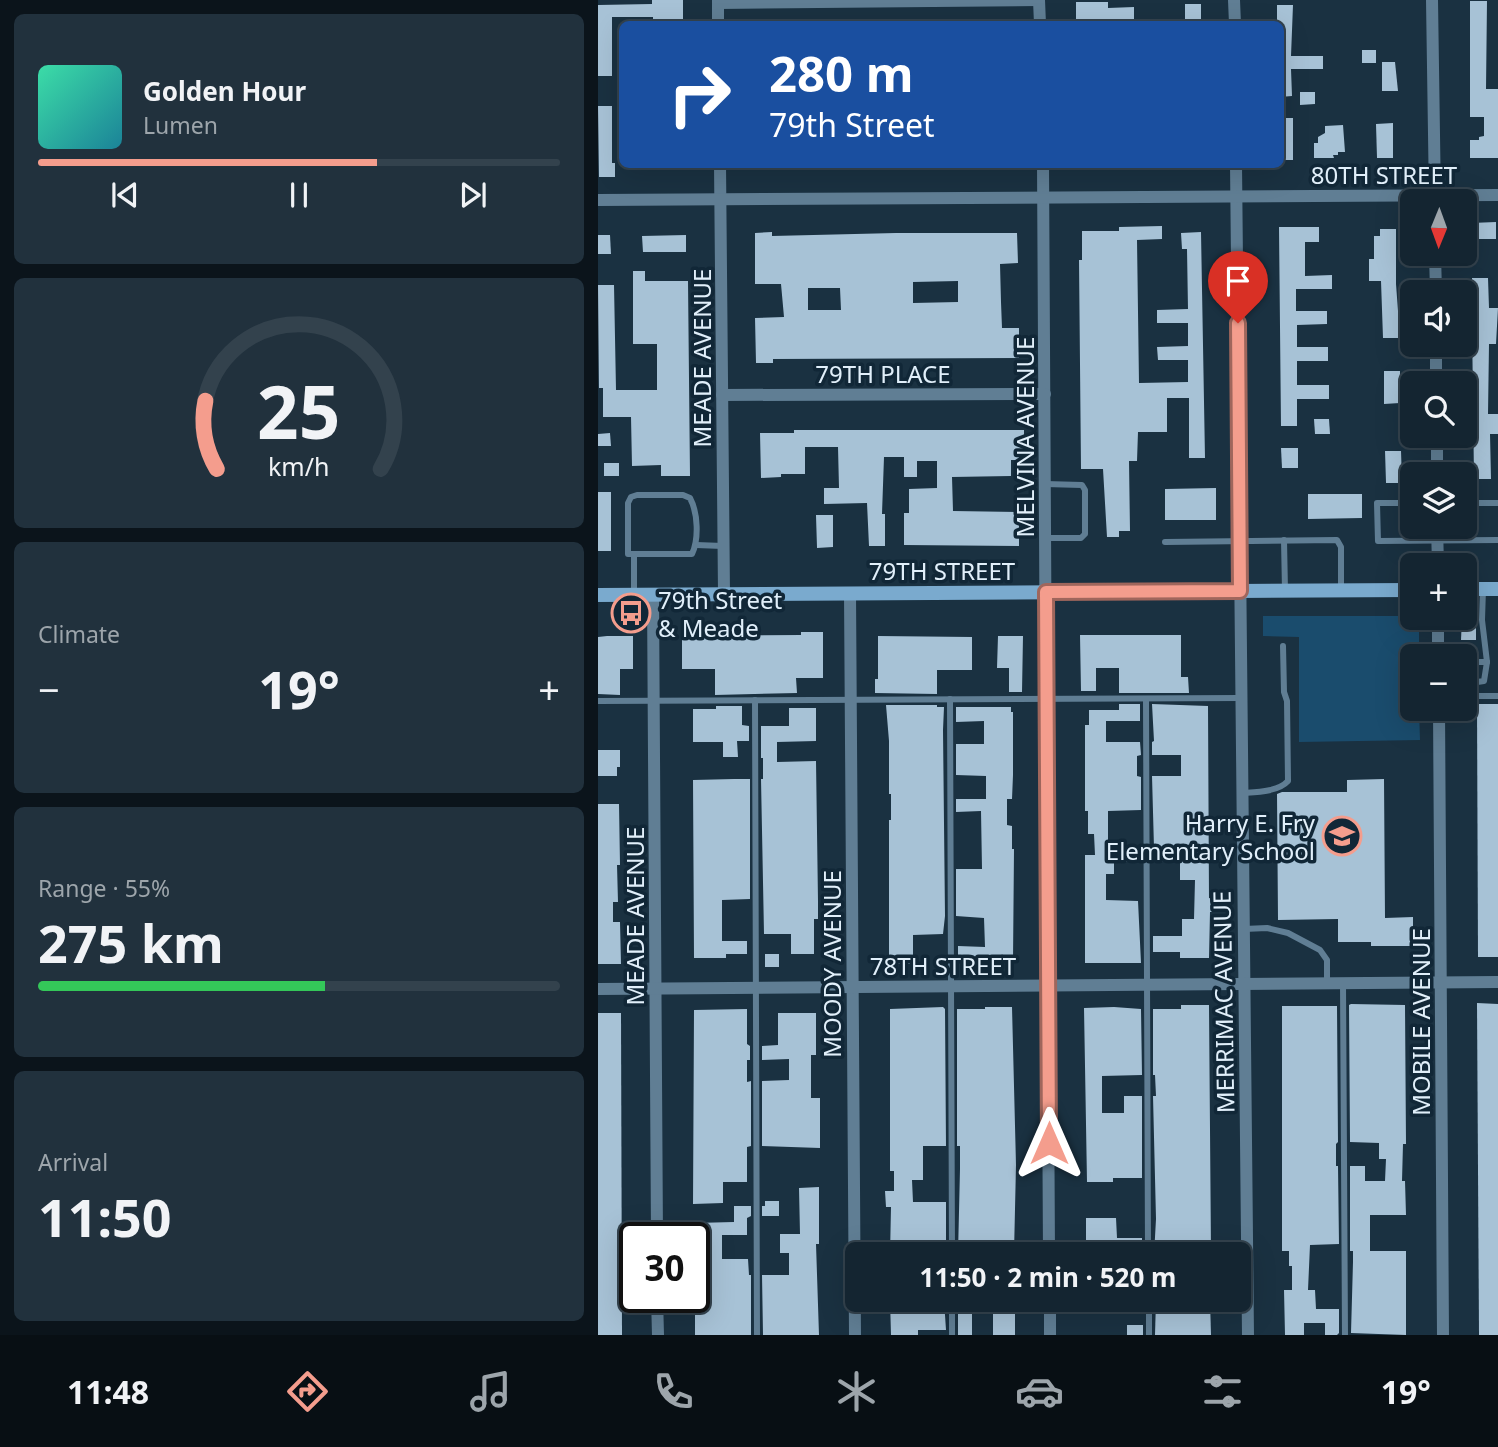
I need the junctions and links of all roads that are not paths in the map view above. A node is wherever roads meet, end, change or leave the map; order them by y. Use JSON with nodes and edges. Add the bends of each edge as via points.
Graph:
{"nodes":[{"id":1,"x":1039,"y":0,"type":"edge"},
{"id":2,"x":1234,"y":0,"type":"edge"},
{"id":3,"x":1432,"y":0,"type":"edge"},
{"id":4,"x":718,"y":1,"type":"edge"},
{"id":5,"x":718,"y":21,"type":"edge"},
{"id":6,"x":1040,"y":21,"type":"edge"},
{"id":7,"x":1235,"y":21,"type":"edge"},
{"id":8,"x":720,"y":168,"type":"edge"},
{"id":9,"x":1043,"y":168,"type":"edge"},
{"id":10,"x":1236,"y":168,"type":"edge"},
{"id":11,"x":1435,"y":189,"type":"edge"},
{"id":12,"x":1236,"y":195,"type":"junction"},
{"id":13,"x":1498,"y":195,"type":"edge"},
{"id":14,"x":1477,"y":196,"type":"edge"},
{"id":15,"x":1044,"y":197,"type":"junction"},
{"id":16,"x":1400,"y":197,"type":"edge"},
{"id":17,"x":598,"y":200,"type":"edge"},
{"id":18,"x":721,"y":200,"type":"junction"},
{"id":19,"x":1045,"y":394,"type":"junction"},
{"id":20,"x":722,"y":395,"type":"junction"},
{"id":21,"x":1045,"y":484,"type":"junction"},
{"id":22,"x":1400,"y":503,"type":"edge"},
{"id":23,"x":1477,"y":503,"type":"edge"},
{"id":24,"x":1498,"y":503,"type":"edge"},
{"id":25,"x":1046,"y":538,"type":"junction"},
{"id":26,"x":1240,"y":540,"type":"junction"},
{"id":27,"x":1284,"y":540,"type":"junction"},
{"id":28,"x":1437,"y":540,"type":"junction"},
{"id":29,"x":1498,"y":540,"type":"edge"},
{"id":30,"x":1165,"y":542,"type":"dead end"},
{"id":31,"x":696,"y":545,"type":"junction"},
{"id":32,"x":723,"y":546,"type":"junction"},
{"id":33,"x":1438,"y":553,"type":"edge"},
{"id":34,"x":631,"y":554,"type":"junction"},
{"id":35,"x":1490,"y":589,"type":"edge"},
{"id":36,"x":1341,"y":590,"type":"junction"},
{"id":37,"x":1400,"y":590,"type":"edge"},
{"id":38,"x":1240,"y":591,"type":"junction"},
{"id":39,"x":1285,"y":591,"type":"junction"},
{"id":40,"x":1046,"y":592,"type":"junction"},
{"id":41,"x":850,"y":593,"type":"junction"},
{"id":42,"x":634,"y":594,"type":"junction"},
{"id":43,"x":653,"y":594,"type":"junction"},
{"id":44,"x":724,"y":594,"type":"junction"},
{"id":45,"x":598,"y":595,"type":"edge"},
{"id":46,"x":1283,"y":646,"type":"dead end"},
{"id":47,"x":1477,"y":662,"type":"edge"},
{"id":48,"x":1487,"y":662,"type":"junction"},
{"id":49,"x":1477,"y":682,"type":"edge"},
{"id":50,"x":1477,"y":696,"type":"edge"},
{"id":51,"x":1498,"y":696,"type":"edge"},
{"id":52,"x":1241,"y":698,"type":"junction"},
{"id":53,"x":950,"y":699,"type":"junction"},
{"id":54,"x":1047,"y":699,"type":"junction"},
{"id":55,"x":1146,"y":699,"type":"junction"},
{"id":56,"x":755,"y":700,"type":"junction"},
{"id":57,"x":851,"y":700,"type":"junction"},
{"id":58,"x":598,"y":701,"type":"edge"},
{"id":59,"x":653,"y":701,"type":"junction"},
{"id":60,"x":1439,"y":721,"type":"edge"},
{"id":61,"x":1242,"y":793,"type":"junction"},
{"id":62,"x":1244,"y":929,"type":"junction"},
{"id":63,"x":1498,"y":982,"type":"edge"},
{"id":64,"x":1327,"y":983,"type":"junction"},
{"id":65,"x":1344,"y":983,"type":"junction"},
{"id":66,"x":1442,"y":983,"type":"junction"},
{"id":67,"x":1148,"y":984,"type":"junction"},
{"id":68,"x":1244,"y":984,"type":"junction"},
{"id":69,"x":1049,"y":985,"type":"junction"},
{"id":70,"x":951,"y":986,"type":"junction"},
{"id":71,"x":853,"y":987,"type":"junction"},
{"id":72,"x":655,"y":988,"type":"junction"},
{"id":73,"x":755,"y":988,"type":"junction"},
{"id":74,"x":598,"y":989,"type":"edge"},
{"id":75,"x":657,"y":1222,"type":"edge"},
{"id":76,"x":952,"y":1242,"type":"edge"},
{"id":77,"x":1050,"y":1242,"type":"edge"},
{"id":78,"x":1149,"y":1242,"type":"edge"},
{"id":79,"x":952,"y":1312,"type":"edge"},
{"id":80,"x":1050,"y":1312,"type":"edge"},
{"id":81,"x":1149,"y":1312,"type":"edge"},
{"id":82,"x":657,"y":1313,"type":"edge"},
{"id":83,"x":658,"y":1335,"type":"edge"},
{"id":84,"x":757,"y":1335,"type":"edge"},
{"id":85,"x":855,"y":1335,"type":"edge"},
{"id":86,"x":952,"y":1335,"type":"edge"},
{"id":87,"x":1050,"y":1335,"type":"edge"},
{"id":88,"x":1149,"y":1335,"type":"edge"},
{"id":89,"x":1248,"y":1335,"type":"edge"},
{"id":90,"x":1345,"y":1335,"type":"edge"},
{"id":91,"x":1443,"y":1335,"type":"edge"}],
"edges":[{"from":1,"to":4,"type":"street"},
{"from":1,"to":6,"type":"street"},
{"from":2,"to":7,"type":"street"},
{"from":3,"to":11,"type":"street"},
{"from":4,"to":5,"type":"street"},
{"from":8,"to":18,"type":"street","name":"MEADE AVENUE"},
{"from":9,"to":15,"type":"street","name":"MELVINA AVENUE"},
{"from":10,"to":12,"type":"street","name":"MERRIMAC AVENUE"},
{"from":12,"to":15,"type":"street","name":"80TH STREET"},
{"from":12,"to":16,"type":"street","name":"80TH STREET"},
{"from":12,"to":26,"type":"street","name":"MERRIMAC AVENUE"},
{"from":13,"to":14,"type":"street","name":"80TH STREET"},
{"from":15,"to":18,"type":"street","name":"80TH STREET"},
{"from":15,"to":19,"type":"street","name":"MELVINA AVENUE"},
{"from":17,"to":18,"type":"street","name":"80TH STREET"},
{"from":18,"to":20,"type":"street","name":"MEADE AVENUE"},
{"from":19,"to":20,"type":"street","name":"79TH PLACE"},
{"from":19,"to":21,"type":"street","name":"MELVINA AVENUE"},
{"from":20,"to":32,"type":"street","name":"MEADE AVENUE"},
{"from":21,"to":25,"type":"street","name":"MELVINA AVENUE"},
{"from":21,"to":25,"type":"lane","via":[[1082,485],[1084,490],[1081,538]]},
{"from":22,"to":28,"type":"lane","via":[[1377,503],[1378,541]]},
{"from":23,"to":24,"type":"lane"},
{"from":25,"to":40,"type":"street","name":"MELVINA AVENUE"},
{"from":26,"to":27,"type":"lane"},
{"from":26,"to":30,"type":"lane"},
{"from":26,"to":38,"type":"street","name":"MERRIMAC AVENUE"},
{"from":27,"to":36,"type":"lane","via":[[1337,540]]},
{"from":27,"to":39,"type":"lane"},
{"from":28,"to":29,"type":"lane"},
{"from":28,"to":33,"type":"street"},
{"from":31,"to":32,"type":"lane"},
{"from":31,"to":34,"type":"lane","via":[[692,554]]},
{"from":31,"to":34,"type":"lane","via":[[690,498],[637,495],[628,503]]},
{"from":32,"to":44,"type":"street","name":"MEADE AVENUE"},
{"from":34,"to":42,"type":"lane"},
{"from":35,"to":48,"type":"lane","via":[[1482,620]]},
{"from":36,"to":37,"type":"main road","name":"79TH STREET"},
{"from":36,"to":39,"type":"main road","name":"79TH STREET"},
{"from":38,"to":39,"type":"main road","name":"79TH STREET"},
{"from":38,"to":40,"type":"main road","name":"79TH STREET"},
{"from":38,"to":52,"type":"street","name":"MERRIMAC AVENUE"},
{"from":40,"to":41,"type":"main road","name":"79TH STREET"},
{"from":40,"to":54,"type":"street","name":"MELVINA AVENUE"},
{"from":41,"to":44,"type":"main road","name":"79TH STREET"},
{"from":41,"to":57,"type":"street","name":"MOODY AVENUE"},
{"from":42,"to":43,"type":"main road","name":"79TH STREET"},
{"from":42,"to":45,"type":"main road","name":"79TH STREET"},
{"from":43,"to":44,"type":"main road","name":"79TH STREET"},
{"from":43,"to":59,"type":"street","name":"MEADE AVENUE"},
{"from":46,"to":61,"type":"lane","via":[[1288,781],[1261,792]]},
{"from":47,"to":48,"type":"lane"},
{"from":48,"to":49,"type":"lane","via":[[1484,681]]},
{"from":50,"to":51,"type":"lane"},
{"from":52,"to":55,"type":"lane"},
{"from":52,"to":61,"type":"street","name":"MERRIMAC AVENUE"},
{"from":53,"to":54,"type":"lane"},
{"from":53,"to":57,"type":"lane"},
{"from":53,"to":70,"type":"lane"},
{"from":54,"to":55,"type":"lane"},
{"from":54,"to":69,"type":"street","name":"MELVINA AVENUE"},
{"from":55,"to":67,"type":"lane"},
{"from":56,"to":57,"type":"lane"},
{"from":56,"to":59,"type":"lane"},
{"from":56,"to":73,"type":"lane"},
{"from":57,"to":71,"type":"street","name":"MOODY AVENUE"},
{"from":58,"to":59,"type":"lane"},
{"from":59,"to":72,"type":"street","name":"MEADE AVENUE"},
{"from":60,"to":66,"type":"street","name":"MOBILE AVENUE"},
{"from":61,"to":62,"type":"street","name":"MERRIMAC AVENUE"},
{"from":62,"to":64,"type":"lane","via":[[1288,933],[1320,950],[1327,960]]},
{"from":62,"to":68,"type":"street","name":"MERRIMAC AVENUE"},
{"from":63,"to":66,"type":"street","name":"78TH STREET"},
{"from":64,"to":65,"type":"street","name":"78TH STREET"},
{"from":64,"to":68,"type":"street","name":"78TH STREET"},
{"from":65,"to":66,"type":"street","name":"78TH STREET"},
{"from":65,"to":90,"type":"lane"},
{"from":66,"to":91,"type":"street","name":"MOBILE AVENUE"},
{"from":67,"to":68,"type":"street","name":"78TH STREET"},
{"from":67,"to":69,"type":"street","name":"78TH STREET"},
{"from":67,"to":78,"type":"lane"},
{"from":68,"to":89,"type":"street","name":"MERRIMAC AVENUE"},
{"from":69,"to":70,"type":"street","name":"78TH STREET"},
{"from":69,"to":77,"type":"street","name":"MELVINA AVENUE"},
{"from":70,"to":71,"type":"street","name":"78TH STREET"},
{"from":70,"to":76,"type":"lane"},
{"from":71,"to":73,"type":"street","name":"78TH STREET"},
{"from":71,"to":85,"type":"street","name":"MOODY AVENUE"},
{"from":72,"to":73,"type":"street","name":"78TH STREET"},
{"from":72,"to":74,"type":"street","name":"78TH STREET"},
{"from":72,"to":75,"type":"street","name":"MEADE AVENUE"},
{"from":73,"to":84,"type":"lane"},
{"from":79,"to":86,"type":"lane"},
{"from":80,"to":87,"type":"street"},
{"from":81,"to":88,"type":"lane"},
{"from":82,"to":83,"type":"street"}]}
